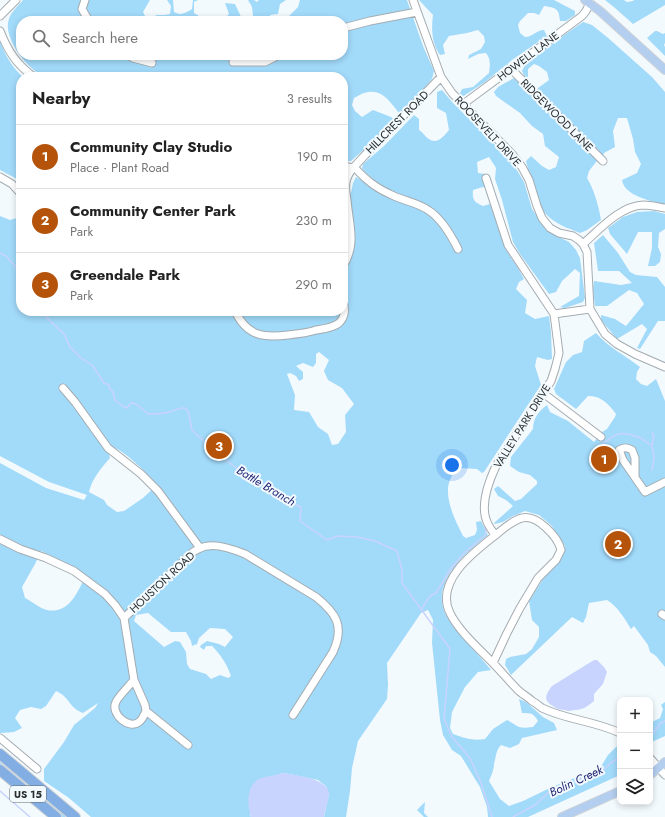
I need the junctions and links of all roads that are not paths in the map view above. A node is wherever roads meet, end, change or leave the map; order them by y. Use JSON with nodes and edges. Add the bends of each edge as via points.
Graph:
{"nodes":[{"id":1,"x":16,"y":0,"type":"edge"},
{"id":2,"x":85,"y":0,"type":"edge"},
{"id":3,"x":413,"y":0,"type":"edge"},
{"id":4,"x":587,"y":2,"type":"edge"},
{"id":5,"x":417,"y":12,"type":"junction"},
{"id":6,"x":0,"y":16,"type":"edge"},
{"id":7,"x":86,"y":16,"type":"edge"},
{"id":8,"x":348,"y":27,"type":"edge"},
{"id":9,"x":0,"y":31,"type":"edge"},
{"id":10,"x":139,"y":60,"type":"edge"},
{"id":11,"x":269,"y":60,"type":"edge"},
{"id":12,"x":233,"y":62,"type":"dead end"},
{"id":13,"x":152,"y":64,"type":"dead end"},
{"id":14,"x":510,"y":68,"type":"junction"},
{"id":15,"x":665,"y":70,"type":"edge"},
{"id":16,"x":27,"y":72,"type":"edge"},
{"id":17,"x":442,"y":78,"type":"junction"},
{"id":18,"x":462,"y":105,"type":"junction"},
{"id":19,"x":604,"y":161,"type":"dead end"},
{"id":20,"x":348,"y":167,"type":"edge"},
{"id":21,"x":353,"y":168,"type":"junction"},
{"id":22,"x":348,"y":176,"type":"edge"},
{"id":23,"x":0,"y":177,"type":"edge"},
{"id":24,"x":486,"y":178,"type":"dead end"},
{"id":25,"x":16,"y":188,"type":"edge"},
{"id":26,"x":665,"y":208,"type":"edge"},
{"id":27,"x":348,"y":211,"type":"edge"},
{"id":28,"x":583,"y":244,"type":"junction"},
{"id":29,"x":458,"y":249,"type":"dead end"},
{"id":30,"x":348,"y":257,"type":"edge"},
{"id":31,"x":590,"y":309,"type":"junction"},
{"id":32,"x":554,"y":314,"type":"junction"},
{"id":33,"x":238,"y":316,"type":"edge"},
{"id":34,"x":343,"y":316,"type":"edge"},
{"id":35,"x":665,"y":367,"type":"edge"},
{"id":36,"x":63,"y":388,"type":"dead end"},
{"id":37,"x":543,"y":393,"type":"junction"},
{"id":38,"x":601,"y":437,"type":"dead end"},
{"id":39,"x":635,"y":476,"type":"dead end"},
{"id":40,"x":665,"y":482,"type":"edge"},
{"id":41,"x":496,"y":535,"type":"junction"},
{"id":42,"x":0,"y":539,"type":"edge"},
{"id":43,"x":200,"y":548,"type":"junction"},
{"id":44,"x":124,"y":618,"type":"junction"},
{"id":45,"x":494,"y":663,"type":"junction"},
{"id":46,"x":134,"y":680,"type":"junction"},
{"id":47,"x":146,"y":711,"type":"junction"},
{"id":48,"x":293,"y":715,"type":"dead end"},
{"id":49,"x":617,"y":731,"type":"edge"},
{"id":50,"x":0,"y":738,"type":"edge"},
{"id":51,"x":188,"y":745,"type":"dead end"},
{"id":52,"x":0,"y":754,"type":"edge"},
{"id":53,"x":653,"y":760,"type":"edge"},
{"id":54,"x":662,"y":765,"type":"edge"},
{"id":55,"x":37,"y":768,"type":"dead end"},
{"id":56,"x":0,"y":770,"type":"edge"},
{"id":57,"x":653,"y":772,"type":"edge"},
{"id":58,"x":665,"y":775,"type":"edge"},
{"id":59,"x":617,"y":792,"type":"edge"},
{"id":60,"x":56,"y":817,"type":"edge"},
{"id":61,"x":75,"y":817,"type":"edge"},
{"id":62,"x":562,"y":817,"type":"edge"}],
"edges":[{"from":1,"to":6,"type":"street"},
{"from":2,"to":7,"type":"street","via":[[82,9]]},
{"from":3,"to":5,"type":"street","name":"ROOSEVELT DRIVE"},
{"from":4,"to":14,"type":"street","name":"HOWELL LANE","via":[[586,11],[582,16]]},
{"from":4,"to":15,"type":"main road"},
{"from":5,"to":8,"type":"street"},
{"from":5,"to":17,"type":"street","name":"ROOSEVELT DRIVE"},
{"from":9,"to":16,"type":"street","via":[[14,58]]},
{"from":10,"to":13,"type":"street"},
{"from":11,"to":12,"type":"street"},
{"from":14,"to":18,"type":"street","name":"HOWELL LANE"},
{"from":14,"to":19,"type":"street","name":"RIDGEWOOD LANE"},
{"from":17,"to":18,"type":"street","name":"ROOSEVELT DRIVE"},
{"from":17,"to":21,"type":"street","name":"HILLCREST ROAD"},
{"from":18,"to":28,"type":"street","name":"ROOSEVELT DRIVE","via":[[522,167],[542,218],[550,228],[573,236]]},
{"from":20,"to":21,"type":"street"},
{"from":21,"to":22,"type":"street"},
{"from":21,"to":29,"type":"street","via":[[372,184],[394,196],[422,206],[436,216]]},
{"from":23,"to":25,"type":"street"},
{"from":24,"to":32,"type":"street","name":"VALLEY PARK DRIVE","via":[[508,245]]},
{"from":26,"to":28,"type":"street","via":[[642,205],[622,212]]},
{"from":27,"to":30,"type":"street","via":[[352,245]]},
{"from":28,"to":31,"type":"street","via":[[587,252]]},
{"from":31,"to":32,"type":"street"},
{"from":31,"to":35,"type":"street","via":[[610,339],[635,354]]},
{"from":32,"to":37,"type":"street","name":"VALLEY PARK DRIVE","via":[[559,353],[551,381]]},
{"from":33,"to":34,"type":"street","via":[[253,332],[278,337],[304,334],[334,326]]},
{"from":36,"to":43,"type":"street","via":[[108,448],[158,491]]},
{"from":37,"to":38,"type":"street"},
{"from":37,"to":41,"type":"street","name":"VALLEY PARK DRIVE","via":[[496,466],[490,480],[485,509],[488,523]]},
{"from":39,"to":40,"type":"street","via":[[645,492]]},
{"from":41,"to":45,"type":"street","via":[[457,570],[447,594],[452,616],[465,634]]},
{"from":41,"to":45,"type":"street","via":[[516,520],[530,518],[541,523],[550,532],[561,550],[556,560],[538,578],[520,608]]},
{"from":42,"to":44,"type":"street","via":[[74,571],[105,594]]},
{"from":43,"to":44,"type":"street","name":"HOUSTON ROAD"},
{"from":43,"to":48,"type":"street","via":[[209,545],[222,546],[245,554],[316,597],[333,614],[338,626],[337,644]]},
{"from":44,"to":46,"type":"street"},
{"from":45,"to":49,"type":"street","via":[[519,691],[541,707]]},
{"from":46,"to":47,"type":"street"},
{"from":46,"to":47,"type":"street","via":[[116,702],[116,712],[124,722],[136,724]]},
{"from":47,"to":51,"type":"street"},
{"from":50,"to":55,"type":"street"},
{"from":52,"to":61,"type":"highway","number":"US 15"},
{"from":53,"to":54,"type":"street"},
{"from":54,"to":57,"type":"main road"},
{"from":54,"to":58,"type":"street"},
{"from":56,"to":60,"type":"highway","number":"US 15"},
{"from":59,"to":62,"type":"main road"}]}
